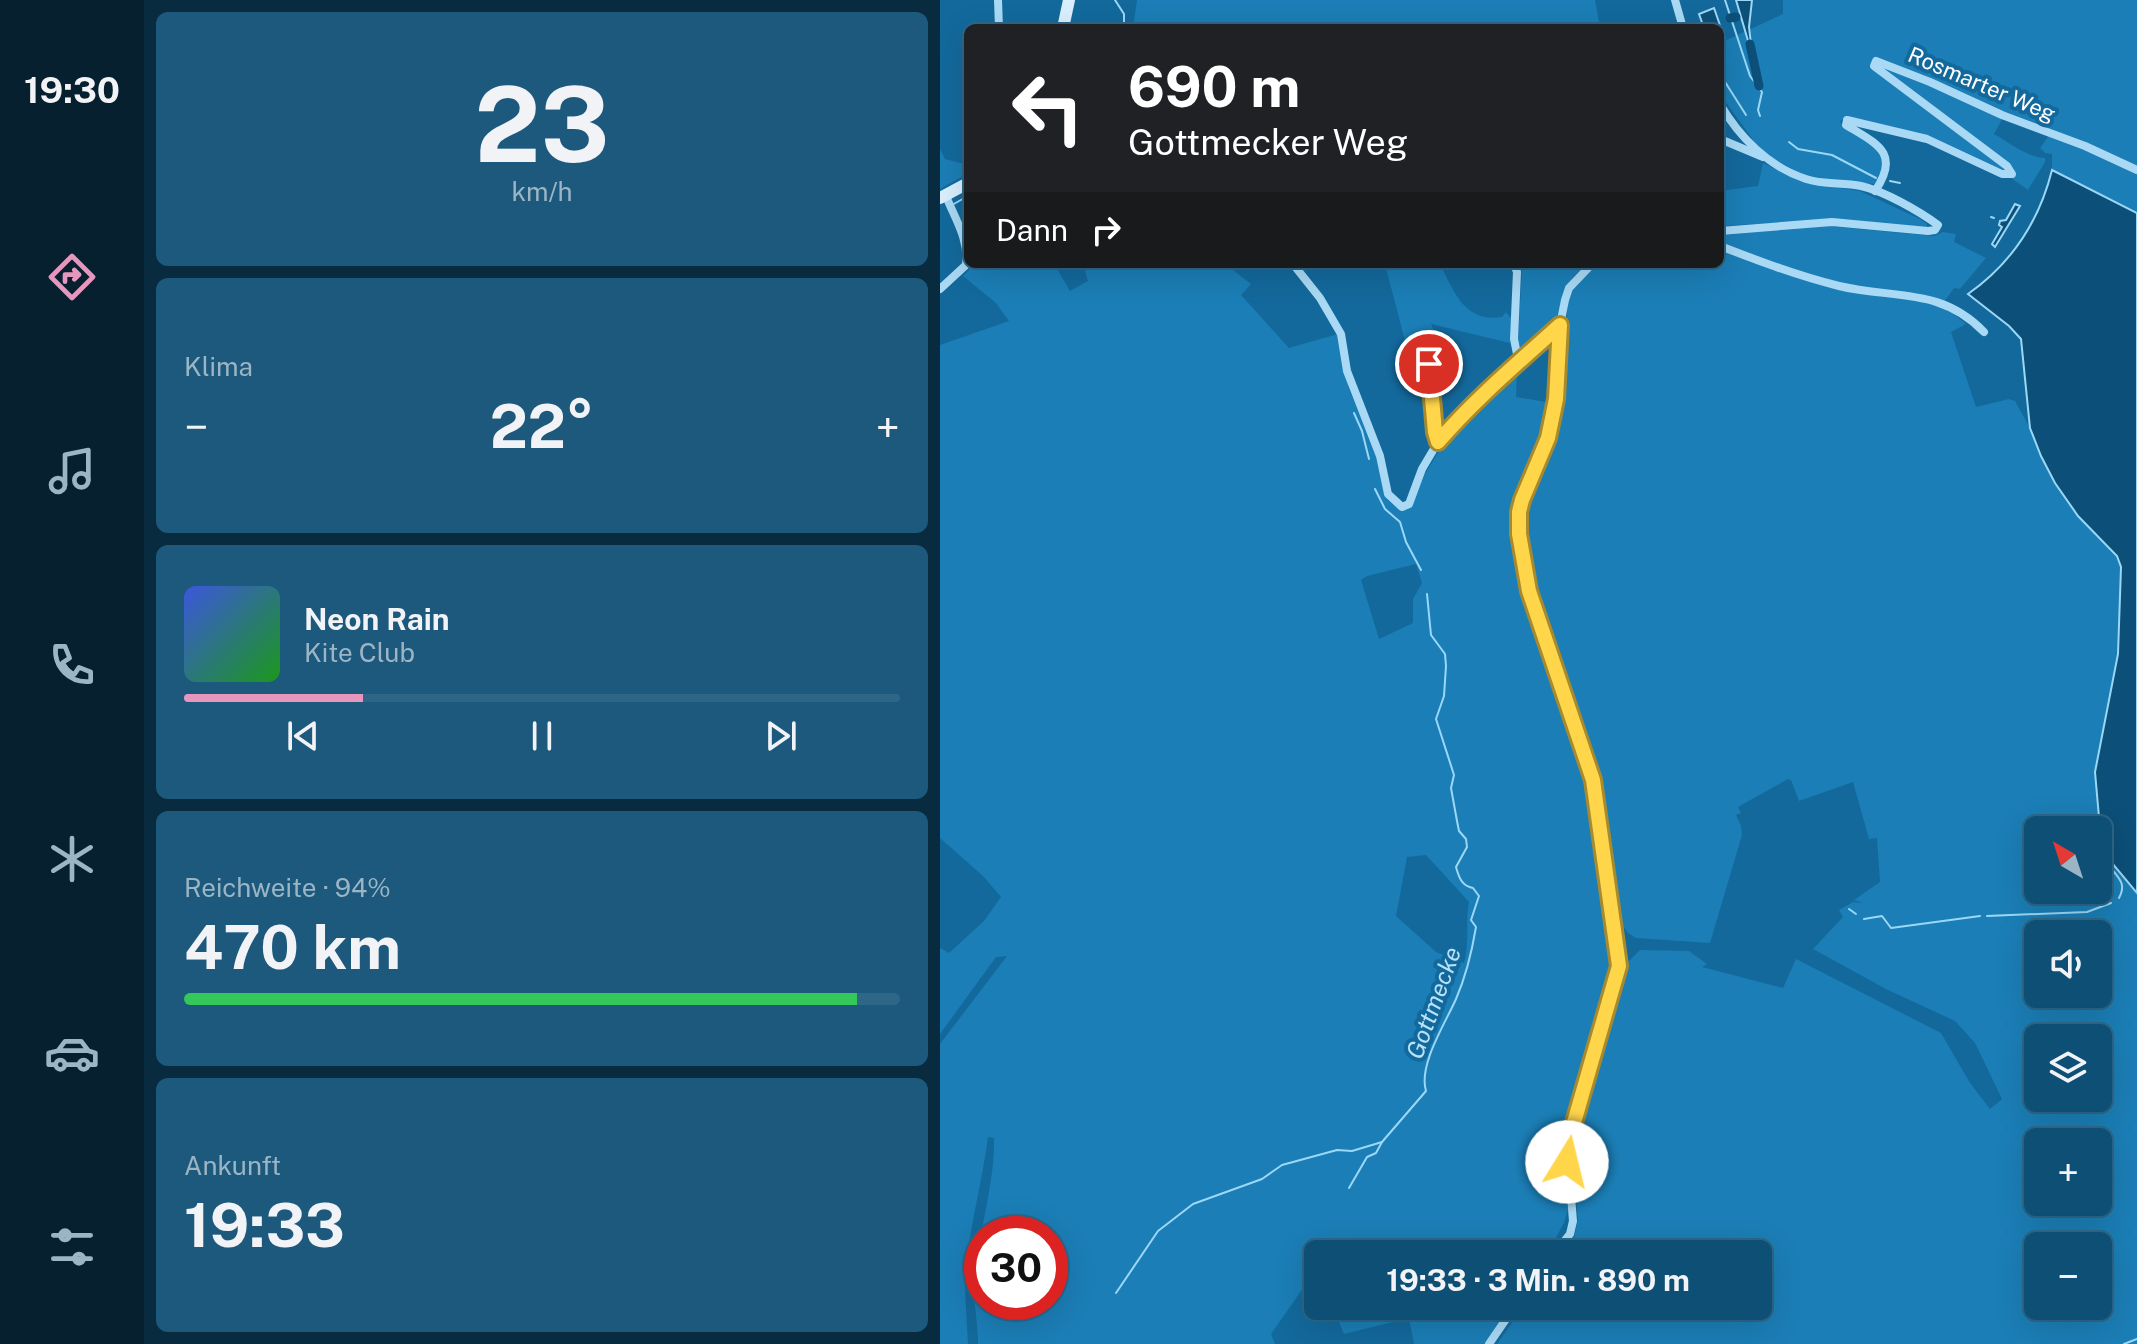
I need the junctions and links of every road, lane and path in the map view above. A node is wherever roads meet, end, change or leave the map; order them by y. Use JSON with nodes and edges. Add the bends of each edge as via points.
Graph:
{"nodes":[{"id":1,"x":998,"y":0,"type":"edge"},
{"id":2,"x":1069,"y":0,"type":"edge"},
{"id":3,"x":1675,"y":0,"type":"edge"},
{"id":4,"x":999,"y":24,"type":"edge"},
{"id":5,"x":1064,"y":24,"type":"edge"},
{"id":6,"x":1682,"y":24,"type":"edge"},
{"id":7,"x":1724,"y":110,"type":"edge"},
{"id":8,"x":1724,"y":141,"type":"edge"},
{"id":9,"x":1763,"y":157,"type":"junction"},
{"id":10,"x":2137,"y":170,"type":"edge"},
{"id":11,"x":964,"y":187,"type":"edge"},
{"id":12,"x":1875,"y":191,"type":"junction"},
{"id":13,"x":947,"y":202,"type":"edge"},
{"id":14,"x":1724,"y":231,"type":"edge"},
{"id":15,"x":964,"y":238,"type":"edge"},
{"id":16,"x":1724,"y":247,"type":"edge"},
{"id":17,"x":964,"y":267,"type":"edge"},
{"id":18,"x":1296,"y":268,"type":"edge"},
{"id":19,"x":1516,"y":268,"type":"edge"},
{"id":20,"x":1588,"y":268,"type":"edge"},
{"id":21,"x":940,"y":289,"type":"edge"},
{"id":22,"x":1560,"y":325,"type":"junction"},
{"id":23,"x":1984,"y":332,"type":"dead end"},
{"id":24,"x":1429,"y":364,"type":"dead end"},
{"id":25,"x":1519,"y":364,"type":"junction"},
{"id":26,"x":1438,"y":442,"type":"junction"},
{"id":27,"x":1565,"y":1240,"type":"edge"},
{"id":28,"x":1505,"y":1320,"type":"edge"},
{"id":29,"x":1489,"y":1344,"type":"edge"}],
"edges":[{"from":1,"to":4,"type":"street"},
{"from":2,"to":5,"type":"main road"},
{"from":3,"to":6,"type":"street"},
{"from":7,"to":9,"type":"street"},
{"from":8,"to":9,"type":"street"},
{"from":9,"to":12,"type":"street","via":[[1808,180]]},
{"from":10,"to":12,"type":"street","name":"Rosmarter Weg","via":[[1876,61],[1874,66],[2012,174],[1927,139],[1847,120],[1846,125],[1886,154],[1887,167]]},
{"from":11,"to":13,"type":"main road"},
{"from":12,"to":14,"type":"street","via":[[1938,225],[1928,231],[1832,222]]},
{"from":13,"to":15,"type":"street"},
{"from":16,"to":23,"type":"street","via":[[1840,286],[1947,304]]},
{"from":17,"to":21,"type":"street"},
{"from":18,"to":26,"type":"street","via":[[1341,334],[1347,371],[1380,456],[1388,494],[1402,507],[1409,504]]},
{"from":19,"to":25,"type":"street","via":[[1514,339]]},
{"from":20,"to":22,"type":"street","via":[[1569,288]]},
{"from":22,"to":25,"type":"street"},
{"from":22,"to":27,"type":"street","via":[[1551,425],[1522,500],[1519,534],[1529,591],[1593,780],[1619,966],[1567,1147],[1573,1221]]},
{"from":24,"to":26,"type":"street"},
{"from":25,"to":26,"type":"street","via":[[1478,397]]},
{"from":28,"to":29,"type":"street"}]}
